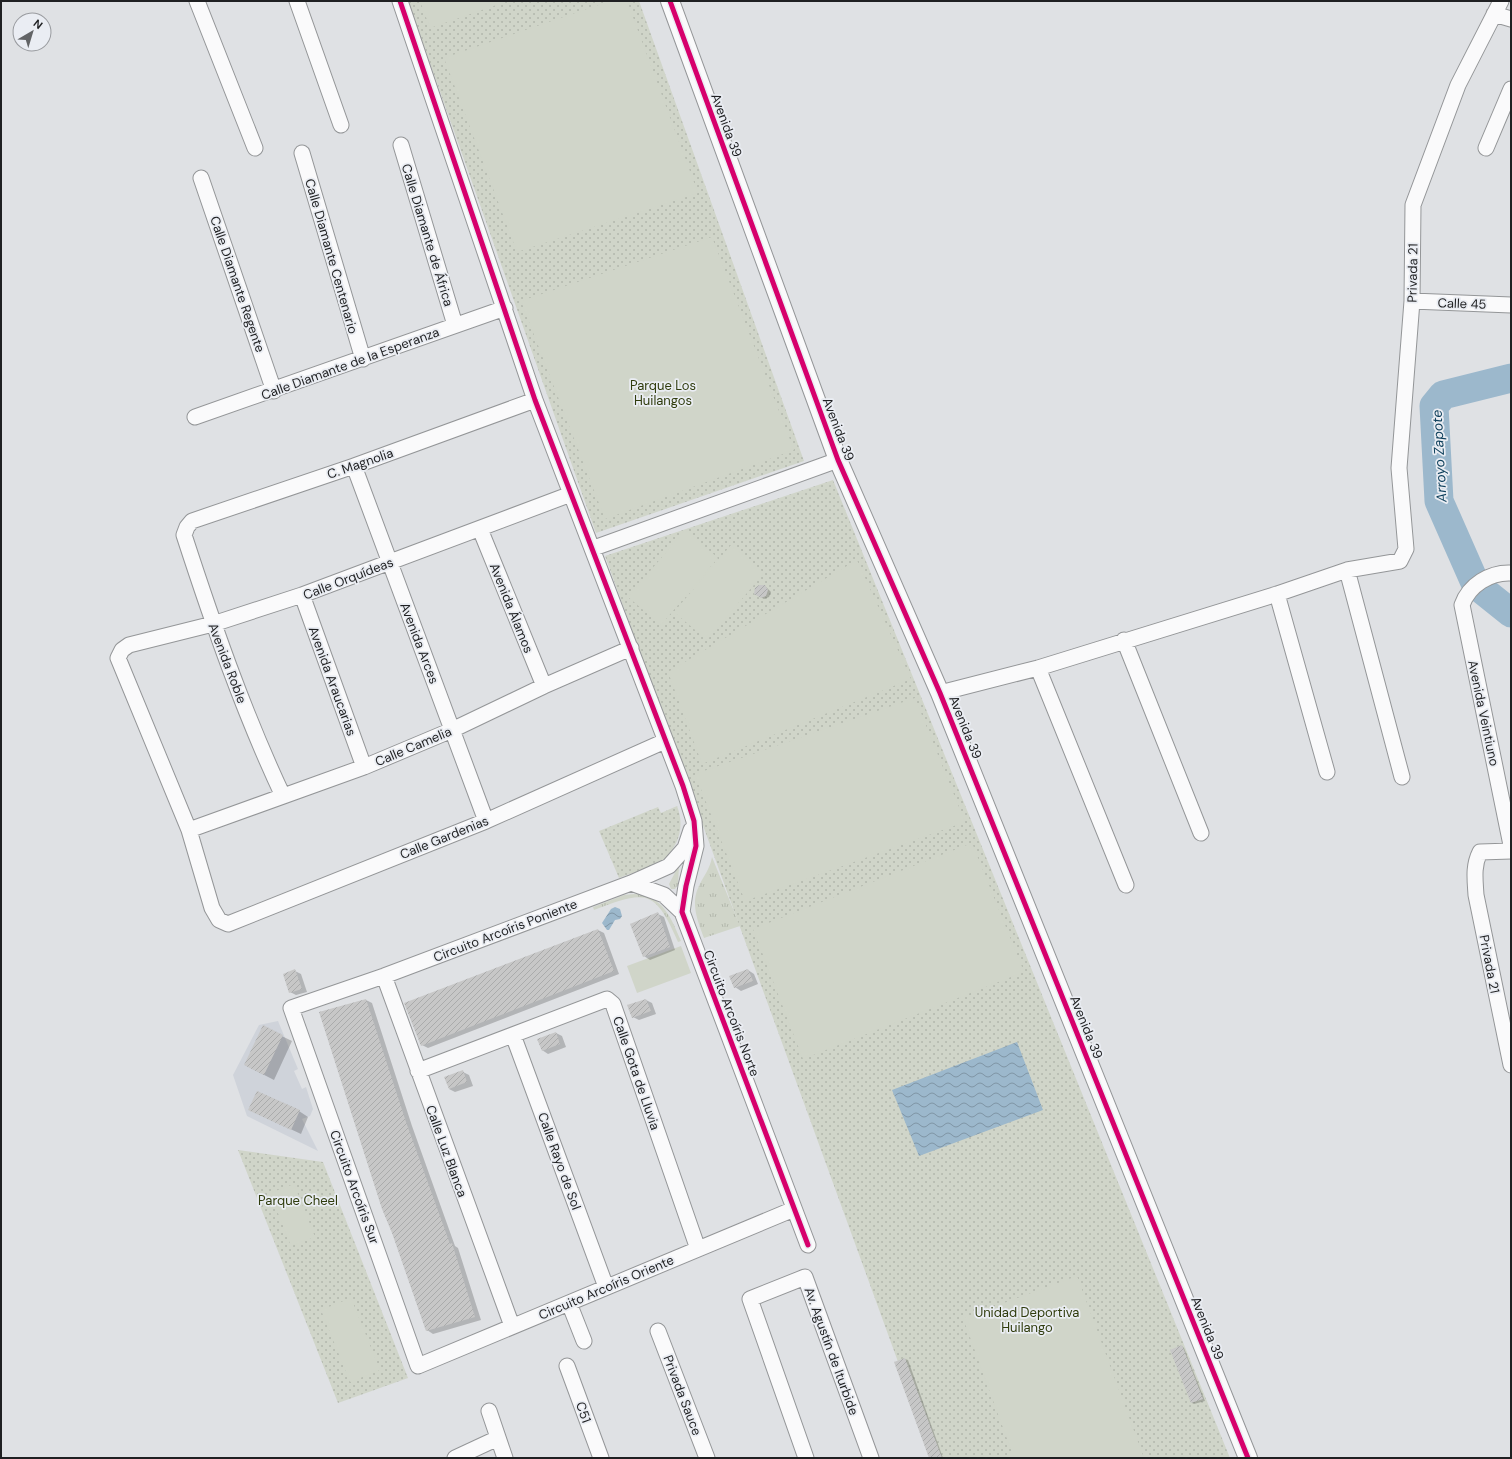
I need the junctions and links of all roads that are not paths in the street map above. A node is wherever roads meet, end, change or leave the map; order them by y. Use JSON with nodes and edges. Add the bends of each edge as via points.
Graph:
{"nodes":[{"id":1,"x":197,"y":1,"type":"edge"},
{"id":2,"x":297,"y":1,"type":"edge"},
{"id":3,"x":400,"y":1,"type":"edge"},
{"id":4,"x":670,"y":1,"type":"edge"},
{"id":5,"x":1498,"y":8,"type":"edge"},
{"id":6,"x":1511,"y":20,"type":"edge"},
{"id":7,"x":1511,"y":89,"type":"edge"},
{"id":8,"x":341,"y":125,"type":"dead end"},
{"id":9,"x":401,"y":145,"type":"dead end"},
{"id":10,"x":255,"y":148,"type":"dead end"},
{"id":11,"x":1486,"y":148,"type":"dead end"},
{"id":12,"x":302,"y":153,"type":"dead end"},
{"id":13,"x":201,"y":178,"type":"dead end"},
{"id":14,"x":1412,"y":301,"type":"junction"},
{"id":15,"x":1511,"y":305,"type":"edge"},
{"id":16,"x":505,"y":308,"type":"junction"},
{"id":17,"x":455,"y":325,"type":"junction"},
{"id":18,"x":363,"y":359,"type":"junction"},
{"id":19,"x":274,"y":391,"type":"junction"},
{"id":20,"x":535,"y":400,"type":"junction"},
{"id":21,"x":195,"y":417,"type":"dead end"},
{"id":22,"x":838,"y":460,"type":"junction"},
{"id":23,"x":354,"y":466,"type":"junction"},
{"id":24,"x":571,"y":494,"type":"junction"},
{"id":25,"x":187,"y":527,"type":"joint"},
{"id":26,"x":480,"y":529,"type":"junction"},
{"id":27,"x":594,"y":548,"type":"junction"},
{"id":28,"x":389,"y":562,"type":"junction"},
{"id":29,"x":1347,"y":570,"type":"junction"},
{"id":30,"x":1511,"y":573,"type":"edge"},
{"id":31,"x":1277,"y":594,"type":"junction"},
{"id":32,"x":302,"y":595,"type":"junction"},
{"id":33,"x":213,"y":624,"type":"junction"},
{"id":34,"x":1124,"y":640,"type":"junction"},
{"id":35,"x":631,"y":648,"type":"junction"},
{"id":36,"x":1038,"y":668,"type":"junction"},
{"id":37,"x":544,"y":686,"type":"junction"},
{"id":38,"x":940,"y":693,"type":"junction"},
{"id":39,"x":452,"y":730,"type":"junction"},
{"id":40,"x":665,"y":741,"type":"junction"},
{"id":41,"x":364,"y":767,"type":"junction"},
{"id":42,"x":1327,"y":772,"type":"dead end"},
{"id":43,"x":1402,"y":777,"type":"dead end"},
{"id":44,"x":283,"y":796,"type":"junction"},
{"id":45,"x":486,"y":821,"type":"junction"},
{"id":46,"x":694,"y":821,"type":"junction"},
{"id":47,"x":189,"y":830,"type":"junction"},
{"id":48,"x":1201,"y":833,"type":"dead end"},
{"id":49,"x":1511,"y":845,"type":"edge"},
{"id":50,"x":1511,"y":851,"type":"edge"},
{"id":51,"x":631,"y":883,"type":"junction"},
{"id":52,"x":1126,"y":885,"type":"dead end"},
{"id":53,"x":682,"y":912,"type":"junction"},
{"id":54,"x":384,"y":976,"type":"junction"},
{"id":55,"x":291,"y":1008,"type":"joint"},
{"id":56,"x":513,"y":1035,"type":"junction"},
{"id":57,"x":1511,"y":1065,"type":"edge"},
{"id":58,"x":418,"y":1071,"type":"junction"},
{"id":59,"x":794,"y":1209,"type":"junction"},
{"id":60,"x":808,"y":1245,"type":"dead end"},
{"id":61,"x":698,"y":1249,"type":"junction"},
{"id":62,"x":606,"y":1287,"type":"junction"},
{"id":63,"x":569,"y":1303,"type":"junction"},
{"id":64,"x":512,"y":1326,"type":"junction"},
{"id":65,"x":658,"y":1331,"type":"dead end"},
{"id":66,"x":584,"y":1342,"type":"dead end"},
{"id":67,"x":418,"y":1366,"type":"joint"},
{"id":68,"x":567,"y":1366,"type":"dead end"},
{"id":69,"x":489,"y":1410,"type":"dead end"},
{"id":70,"x":498,"y":1438,"type":"junction"},
{"id":71,"x":455,"y":1458,"type":"edge"},
{"id":72,"x":505,"y":1458,"type":"edge"},
{"id":73,"x":601,"y":1458,"type":"edge"},
{"id":74,"x":707,"y":1458,"type":"edge"},
{"id":75,"x":806,"y":1458,"type":"edge"},
{"id":76,"x":872,"y":1458,"type":"edge"},
{"id":77,"x":1248,"y":1458,"type":"edge"}],
"edges":[{"from":1,"to":10,"type":"street"},
{"from":2,"to":8,"type":"street"},
{"from":3,"to":16,"type":"street"},
{"from":4,"to":22,"type":"street","name":"Avenida 39"},
{"from":5,"to":6,"type":"street"},
{"from":5,"to":14,"type":"street","name":"Privada 21","via":[[1458,85],[1413,205]]},
{"from":7,"to":11,"type":"street"},
{"from":9,"to":17,"type":"street","name":"Calle Diamante de África"},
{"from":12,"to":18,"type":"street","name":"Calle Diamante Centenario"},
{"from":13,"to":19,"type":"street","name":"Calle Diamante Regente"},
{"from":14,"to":15,"type":"street","name":"Calle 45"},
{"from":14,"to":29,"type":"street","name":"Privada 21","via":[[1399,468],[1406,549],[1400,561]]},
{"from":16,"to":17,"type":"street","name":"Calle Diamante de la Esperanza"},
{"from":16,"to":20,"type":"street"},
{"from":17,"to":18,"type":"street","name":"Calle Diamante de la Esperanza"},
{"from":18,"to":19,"type":"street","name":"Calle Diamante de la Esperanza"},
{"from":19,"to":21,"type":"street","name":"Calle Diamante de la Esperanza"},
{"from":20,"to":23,"type":"street","name":"C. Magnolia"},
{"from":20,"to":24,"type":"street"},
{"from":22,"to":27,"type":"street"},
{"from":22,"to":38,"type":"street","name":"Avenida 39"},
{"from":23,"to":25,"type":"street","name":"C. Magnolia","via":[[192,521]]},
{"from":23,"to":28,"type":"street","name":"Avenida Arces"},
{"from":24,"to":26,"type":"street","name":"Calle Orquídeas"},
{"from":24,"to":27,"type":"street"},
{"from":25,"to":33,"type":"street","name":"Avenida Roble","via":[[184,534]]},
{"from":26,"to":28,"type":"street","name":"Calle Orquídeas"},
{"from":26,"to":37,"type":"street","name":"Avenida Álamos"},
{"from":27,"to":35,"type":"street"},
{"from":28,"to":32,"type":"street","name":"Calle Orquídeas"},
{"from":28,"to":39,"type":"street","name":"Avenida Arces"},
{"from":29,"to":31,"type":"street"},
{"from":29,"to":43,"type":"street"},
{"from":30,"to":49,"type":"street","name":"Avenida Veintiuno","via":[[1488,577],[1466,595],[1462,605]]},
{"from":31,"to":34,"type":"street"},
{"from":31,"to":42,"type":"street"},
{"from":32,"to":33,"type":"street","name":"Calle Orquídeas"},
{"from":32,"to":41,"type":"street","name":"Avenida Araucarias"},
{"from":33,"to":44,"type":"street","name":"Avenida Roble","via":[[252,729]]},
{"from":33,"to":47,"type":"street","name":"Calle Orquídeas","via":[[129,645],[122,650],[118,658]]},
{"from":34,"to":36,"type":"street"},
{"from":34,"to":48,"type":"street"},
{"from":35,"to":37,"type":"street","name":"Calle Camelia"},
{"from":35,"to":40,"type":"street"},
{"from":36,"to":38,"type":"street"},
{"from":36,"to":52,"type":"street"},
{"from":37,"to":39,"type":"street","name":"Calle Camelia"},
{"from":38,"to":77,"type":"street","name":"Avenida 39"},
{"from":39,"to":41,"type":"street","name":"Calle Camelia"},
{"from":39,"to":45,"type":"street","name":"Avenida Arces"},
{"from":40,"to":45,"type":"street","name":"Calle Gardenias"},
{"from":40,"to":46,"type":"street"},
{"from":41,"to":44,"type":"street","name":"Calle Camelia"},
{"from":44,"to":47,"type":"street","name":"Calle Camelia"},
{"from":45,"to":47,"type":"street","name":"Calle Gardenias","via":[[228,924],[219,920],[212,908]]},
{"from":46,"to":51,"type":"street","name":"Circuito Arcoíris Poniente","via":[[685,848],[669,866]]},
{"from":46,"to":53,"type":"street","name":"Circuito Arcoíris Norte","via":[[696,846]]},
{"from":50,"to":57,"type":"street","name":"Privada 21","via":[[1480,852],[1475,862],[1476,895]]},
{"from":51,"to":53,"type":"street","name":"Circuito Arcoíris Norte","via":[[664,895]]},
{"from":51,"to":54,"type":"street","name":"Circuito Arcoíris Poniente"},
{"from":53,"to":59,"type":"street","name":"Circuito Arcoíris Norte"},
{"from":54,"to":55,"type":"street","name":"Circuito Arcoíris Poniente"},
{"from":54,"to":58,"type":"street","name":"Calle Luz Blanca"},
{"from":55,"to":67,"type":"street","name":"Circuito Arcoíris Sur"},
{"from":56,"to":58,"type":"street","name":"Calle Gota de Lluvia"},
{"from":56,"to":61,"type":"street","name":"Calle Gota de Lluvia","via":[[607,999],[613,1004]]},
{"from":56,"to":62,"type":"street","name":"Calle Rayo de Sol"},
{"from":58,"to":64,"type":"street","name":"Calle Luz Blanca"},
{"from":59,"to":60,"type":"street","name":"Circuito Arcoíris Norte"},
{"from":59,"to":61,"type":"street","name":"Circuito Arcoíris Oriente"},
{"from":61,"to":62,"type":"street","name":"Circuito Arcoíris Oriente"},
{"from":62,"to":63,"type":"street","name":"Circuito Arcoíris Oriente"},
{"from":63,"to":64,"type":"street","name":"Circuito Arcoíris Oriente"},
{"from":63,"to":66,"type":"street"},
{"from":64,"to":67,"type":"street","name":"Circuito Arcoíris Oriente"},
{"from":65,"to":74,"type":"street","name":"Privada Sauce"},
{"from":68,"to":73,"type":"street","name":"C51"},
{"from":69,"to":70,"type":"street"},
{"from":70,"to":71,"type":"street"},
{"from":70,"to":72,"type":"street"},
{"from":75,"to":76,"type":"street","name":"Av. Agustín de Iturbide","via":[[750,1299],[805,1277]]}]}
